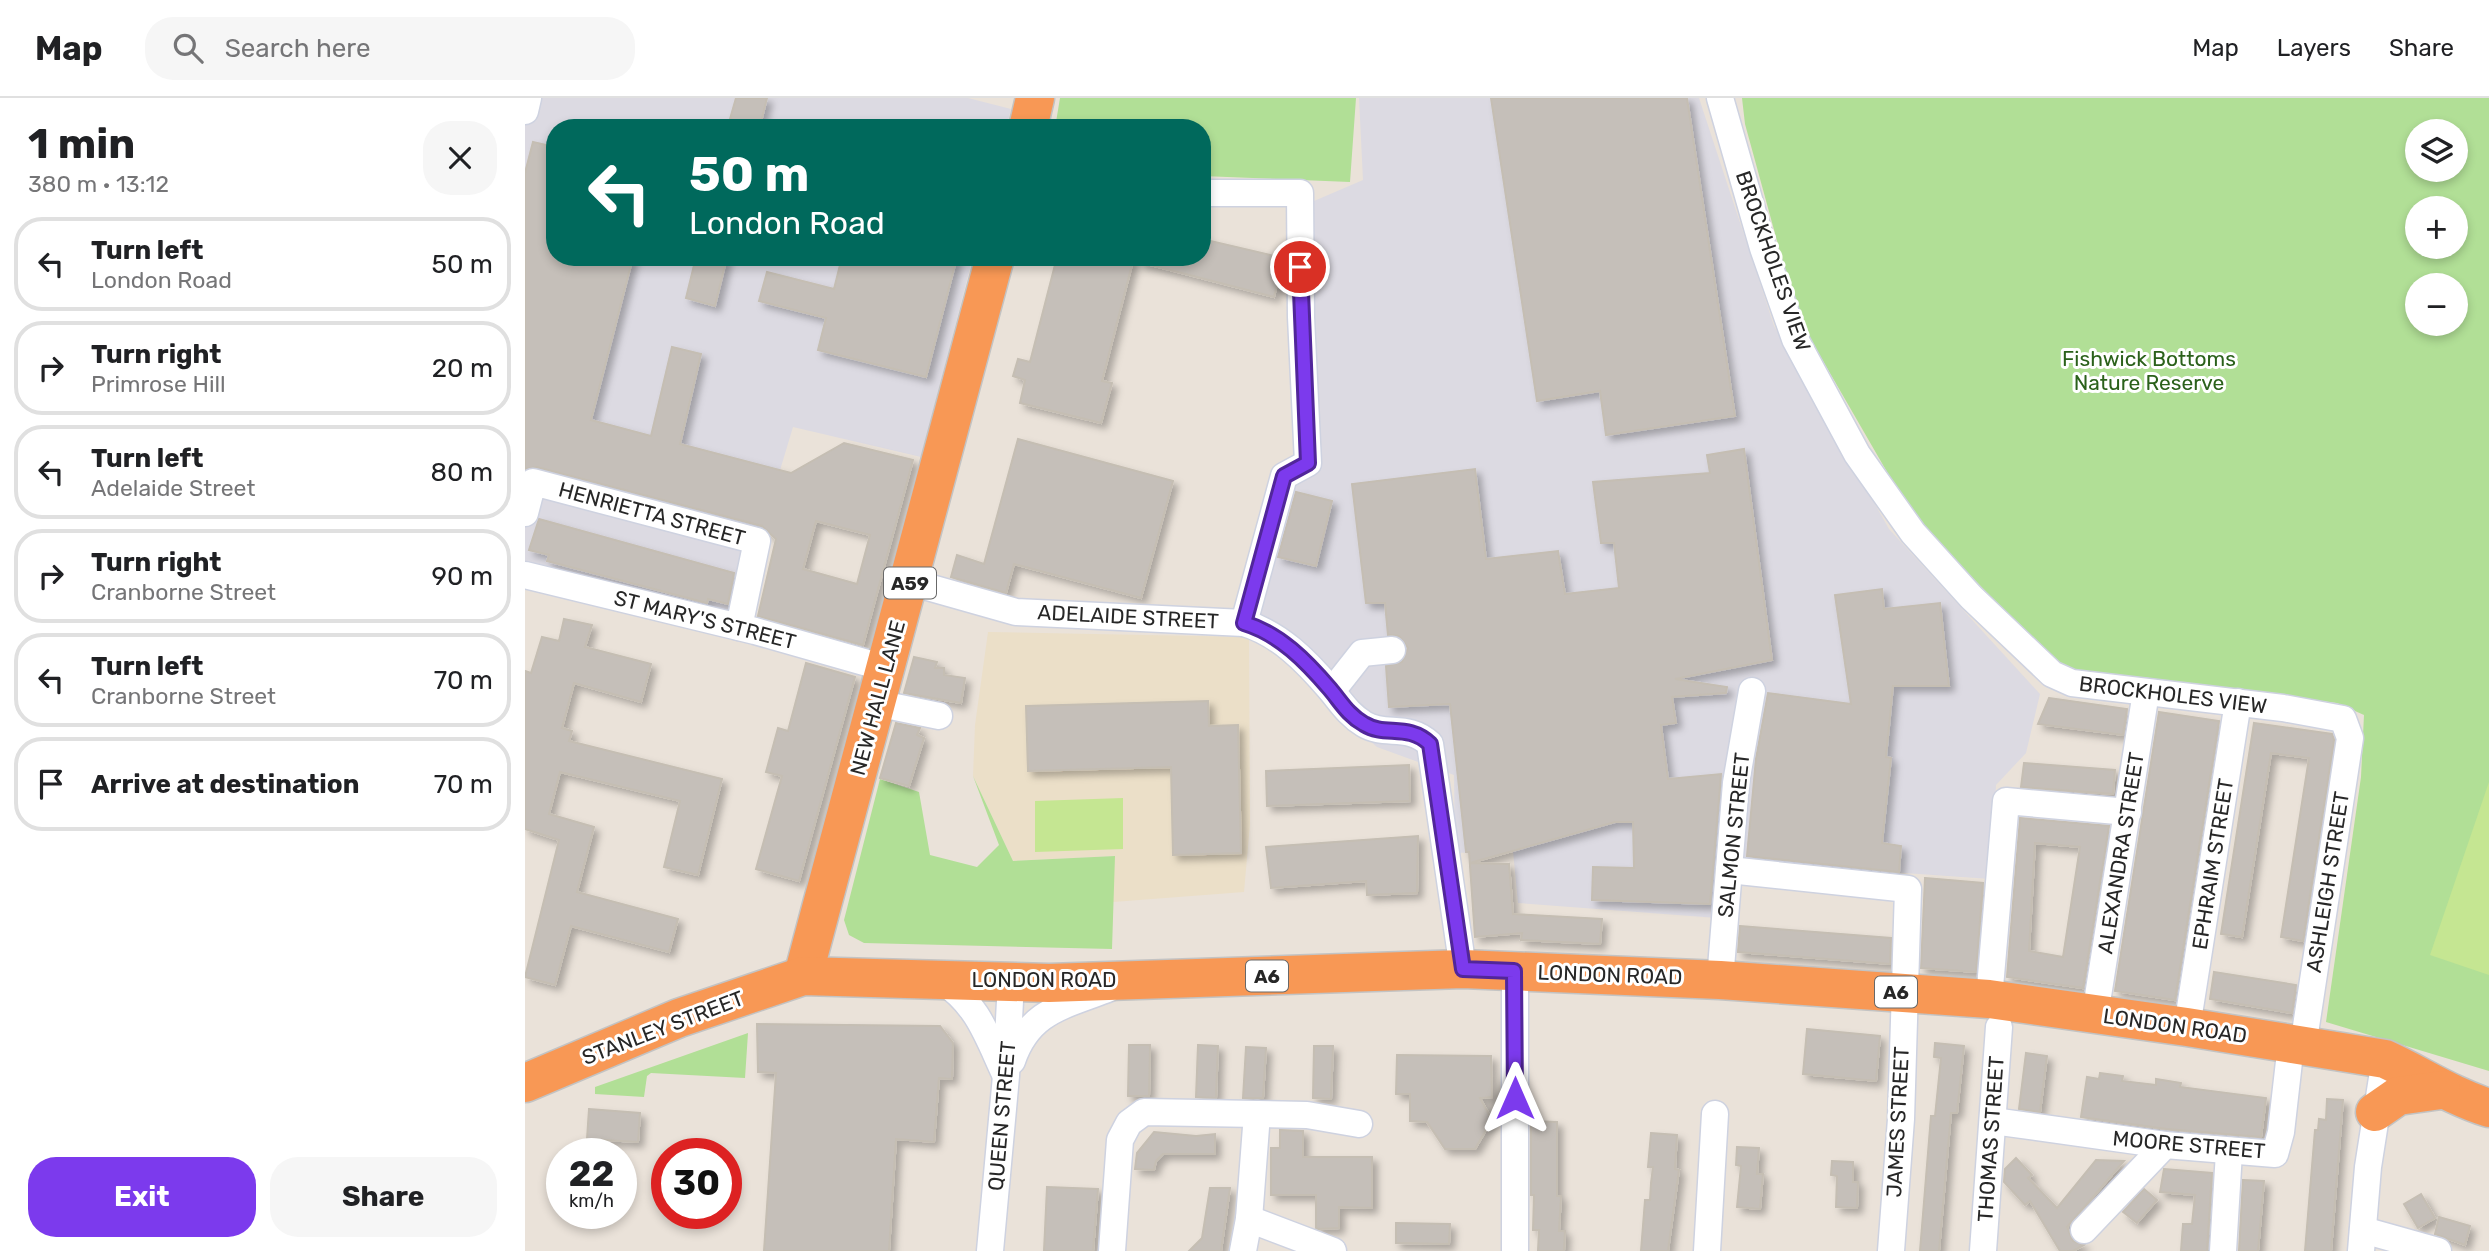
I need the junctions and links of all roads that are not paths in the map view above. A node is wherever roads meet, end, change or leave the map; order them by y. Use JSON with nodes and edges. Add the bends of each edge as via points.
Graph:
{"nodes":[{"id":1,"x":528,"y":98,"type":"edge"},
{"id":2,"x":1035,"y":98,"type":"edge"},
{"id":3,"x":1720,"y":98,"type":"edge"},
{"id":4,"x":525,"y":111,"type":"edge"},
{"id":5,"x":1030,"y":119,"type":"edge"},
{"id":6,"x":1211,"y":193,"type":"edge"},
{"id":7,"x":993,"y":266,"type":"edge"},
{"id":8,"x":525,"y":513,"type":"edge"},
{"id":9,"x":525,"y":575,"type":"edge"},
{"id":10,"x":910,"y":582,"type":"junction"},
{"id":11,"x":1244,"y":623,"type":"junction"},
{"id":12,"x":739,"y":627,"type":"junction"},
{"id":13,"x":1392,"y":650,"type":"dead end"},
{"id":14,"x":881,"y":686,"type":"junction"},
{"id":15,"x":1332,"y":691,"type":"junction"},
{"id":16,"x":1752,"y":691,"type":"dead end"},
{"id":17,"x":2145,"y":692,"type":"junction"},
{"id":18,"x":2238,"y":702,"type":"junction"},
{"id":19,"x":939,"y":716,"type":"dead end"},
{"id":20,"x":2343,"y":719,"type":"joint"},
{"id":21,"x":2128,"y":812,"type":"junction"},
{"id":22,"x":1729,"y":870,"type":"junction"},
{"id":23,"x":823,"y":908,"type":"junction"},
{"id":24,"x":1463,"y":969,"type":"junction"},
{"id":25,"x":1514,"y":971,"type":"junction"},
{"id":26,"x":803,"y":976,"type":"junction"},
{"id":27,"x":869,"y":978,"type":"junction"},
{"id":28,"x":1131,"y":979,"type":"junction"},
{"id":29,"x":1720,"y":980,"type":"junction"},
{"id":30,"x":942,"y":981,"type":"junction"},
{"id":31,"x":1011,"y":982,"type":"junction"},
{"id":32,"x":1903,"y":992,"type":"junction"},
{"id":33,"x":2095,"y":1015,"type":"junction"},
{"id":34,"x":1996,"y":1021,"type":"junction"},
{"id":35,"x":2187,"y":1027,"type":"junction"},
{"id":36,"x":2297,"y":1045,"type":"junction"},
{"id":37,"x":2412,"y":1073,"type":"junction"},
{"id":38,"x":1006,"y":1076,"type":"junction"},
{"id":39,"x":2489,"y":1082,"type":"edge"},
{"id":40,"x":525,"y":1083,"type":"edge"},
{"id":41,"x":2489,"y":1108,"type":"edge"},
{"id":42,"x":2375,"y":1112,"type":"junction"},
{"id":43,"x":1257,"y":1114,"type":"junction"},
{"id":44,"x":1715,"y":1114,"type":"dead end"},
{"id":45,"x":1993,"y":1121,"type":"junction"},
{"id":46,"x":1359,"y":1124,"type":"dead end"},
{"id":47,"x":2165,"y":1146,"type":"junction"},
{"id":48,"x":2229,"y":1152,"type":"junction"},
{"id":49,"x":1249,"y":1219,"type":"junction"},
{"id":50,"x":2084,"y":1230,"type":"dead end"},
{"id":51,"x":2362,"y":1241,"type":"edge"},
{"id":52,"x":990,"y":1251,"type":"edge"},
{"id":53,"x":1112,"y":1251,"type":"edge"},
{"id":54,"x":1243,"y":1251,"type":"edge"},
{"id":55,"x":1333,"y":1251,"type":"edge"},
{"id":56,"x":1515,"y":1251,"type":"edge"},
{"id":57,"x":1707,"y":1251,"type":"edge"},
{"id":58,"x":1891,"y":1251,"type":"edge"},
{"id":59,"x":1983,"y":1251,"type":"edge"},
{"id":60,"x":2223,"y":1251,"type":"edge"},
{"id":61,"x":2438,"y":1251,"type":"edge"}],
"edges":[{"from":1,"to":4,"type":"street"},
{"from":2,"to":5,"type":"highway"},
{"from":3,"to":17,"type":"street","name":"BROCKHOLES VIEW","via":[[1795,339],[1857,454],[1913,533],[1971,597],[2052,674],[2072,683]]},
{"from":6,"to":11,"type":"street","via":[[1300,193],[1308,463],[1284,476]]},
{"from":7,"to":10,"type":"highway","name":"NEW HALL LANE","number":"A59"},
{"from":8,"to":12,"type":"street","name":"HENRIETTA STREET","via":[[533,482],[757,541]]},
{"from":9,"to":12,"type":"street","name":"ST MARY'S STREET"},
{"from":10,"to":11,"type":"street","name":"ADELAIDE STREET","via":[[1016,612]]},
{"from":10,"to":14,"type":"highway","name":"NEW HALL LANE","number":"A59"},
{"from":11,"to":15,"type":"street","name":"ADELAIDE STREET","via":[[1268,631]]},
{"from":12,"to":14,"type":"street","name":"ST MARY'S STREET"},
{"from":13,"to":15,"type":"street","via":[[1362,653]]},
{"from":14,"to":19,"type":"street","name":"ST MARY'S STREET"},
{"from":14,"to":23,"type":"highway","name":"NEW HALL LANE","number":"A59"},
{"from":15,"to":24,"type":"street","name":"ADELAIDE STREET","via":[[1340,705],[1366,726],[1414,733],[1430,744]]},
{"from":16,"to":22,"type":"street","name":"SALMON STREET","via":[[1736,783]]},
{"from":17,"to":18,"type":"street","name":"BROCKHOLES VIEW"},
{"from":17,"to":21,"type":"street","name":"ALEXANDRA STREET"},
{"from":18,"to":20,"type":"street","name":"BROCKHOLES VIEW"},
{"from":18,"to":35,"type":"street","name":"EPHRAIM STREET"},
{"from":20,"to":36,"type":"street","name":"ASHLEIGH STREET","via":[[2350,738]]},
{"from":21,"to":33,"type":"street","name":"ALEXANDRA STREET"},
{"from":21,"to":34,"type":"street","name":"THOMAS STREET","via":[[2005,802]]},
{"from":22,"to":29,"type":"street","name":"SALMON STREET"},
{"from":22,"to":32,"type":"street","name":"JAMES STREET","via":[[1908,889]]},
{"from":23,"to":26,"type":"highway","name":"NEW HALL LANE","number":"A59"},
{"from":23,"to":27,"type":"highway","via":[[834,942]]},
{"from":24,"to":25,"type":"highway","name":"LONDON ROAD","number":"A6"},
{"from":24,"to":28,"type":"highway","name":"LONDON ROAD","number":"A6"},
{"from":25,"to":29,"type":"highway","name":"LONDON ROAD","number":"A6"},
{"from":25,"to":56,"type":"street"},
{"from":26,"to":27,"type":"highway","name":"LONDON ROAD","number":"A6"},
{"from":26,"to":40,"type":"highway","name":"STANLEY STREET","via":[[678,1018]]},
{"from":27,"to":30,"type":"highway","name":"LONDON ROAD","number":"A6"},
{"from":28,"to":31,"type":"highway","name":"LONDON ROAD","number":"A6"},
{"from":28,"to":38,"type":"street","via":[[1052,1010],[1032,1023],[1018,1043]]},
{"from":29,"to":32,"type":"highway","name":"LONDON ROAD","number":"A6"},
{"from":30,"to":31,"type":"highway","name":"LONDON ROAD","number":"A6"},
{"from":30,"to":38,"type":"street","via":[[958,991],[977,1014]]},
{"from":31,"to":38,"type":"street","name":"QUEEN STREET"},
{"from":32,"to":34,"type":"highway","name":"LONDON ROAD","number":"A6"},
{"from":32,"to":58,"type":"street","name":"JAMES STREET","via":[[1901,1119]]},
{"from":33,"to":34,"type":"highway","name":"LONDON ROAD","number":"A6"},
{"from":33,"to":35,"type":"highway","name":"LONDON ROAD","number":"A6"},
{"from":34,"to":45,"type":"street","name":"THOMAS STREET"},
{"from":35,"to":36,"type":"highway","name":"LONDON ROAD","number":"A6"},
{"from":36,"to":37,"type":"highway","name":"LONDON ROAD","number":"A6"},
{"from":36,"to":48,"type":"street","name":"MOORE STREET","via":[[2275,1154]]},
{"from":37,"to":39,"type":"highway","name":"LONDON ROAD","number":"A6","via":[[2446,1068]]},
{"from":37,"to":41,"type":"highway","name":"LONDON ROAD","number":"A6"},
{"from":37,"to":42,"type":"street"},
{"from":37,"to":42,"type":"highway","via":[[2398,1096]]},
{"from":38,"to":52,"type":"street","name":"QUEEN STREET"},
{"from":42,"to":51,"type":"street"},
{"from":43,"to":46,"type":"street","via":[[1307,1115]]},
{"from":43,"to":49,"type":"street"},
{"from":43,"to":53,"type":"street","via":[[1144,1112],[1129,1123],[1120,1140]]},
{"from":44,"to":57,"type":"street"},
{"from":45,"to":47,"type":"street","name":"MOORE STREET"},
{"from":45,"to":59,"type":"street","name":"THOMAS STREET"},
{"from":47,"to":48,"type":"street","name":"MOORE STREET"},
{"from":47,"to":50,"type":"street"},
{"from":48,"to":60,"type":"street"},
{"from":49,"to":54,"type":"street"},
{"from":49,"to":55,"type":"street"},
{"from":51,"to":61,"type":"street"}]}
